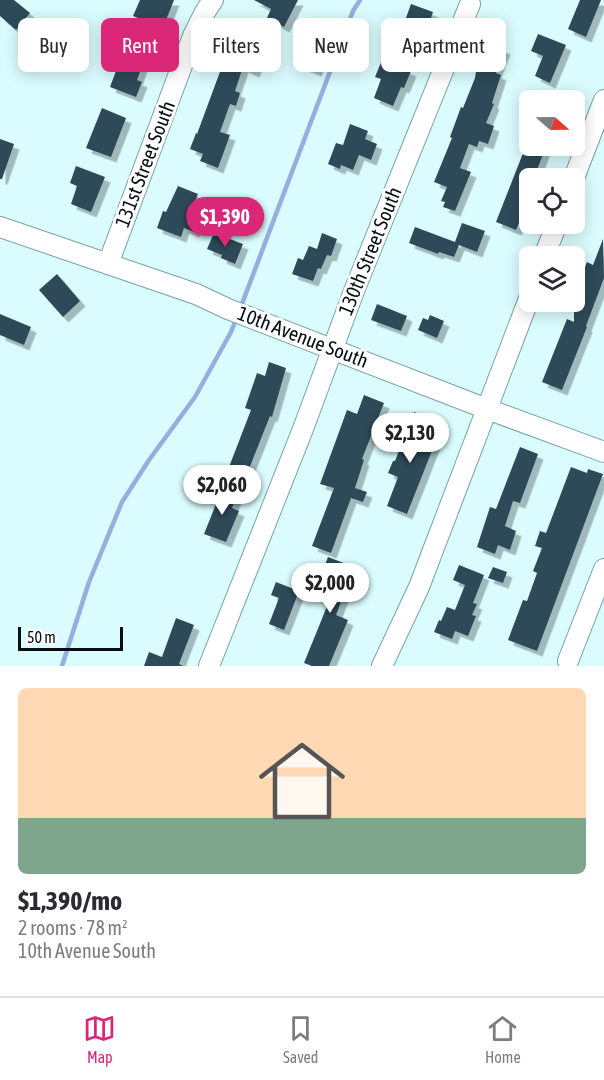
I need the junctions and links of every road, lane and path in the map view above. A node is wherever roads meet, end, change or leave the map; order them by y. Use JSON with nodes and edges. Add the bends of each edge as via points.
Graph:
{"nodes":[{"id":1,"x":213,"y":0,"type":"edge"},
{"id":2,"x":470,"y":4,"type":"dead end"},
{"id":3,"x":604,"y":99,"type":"edge"},
{"id":4,"x":578,"y":168,"type":"edge"},
{"id":5,"x":0,"y":227,"type":"edge"},
{"id":6,"x":108,"y":264,"type":"junction"},
{"id":7,"x":524,"y":312,"type":"edge"},
{"id":8,"x":332,"y":349,"type":"junction"},
{"id":9,"x":487,"y":409,"type":"junction"},
{"id":10,"x":604,"y":452,"type":"edge"},
{"id":11,"x":604,"y":569,"type":"edge"},
{"id":12,"x":568,"y":661,"type":"dead end"},
{"id":13,"x":209,"y":666,"type":"edge"},
{"id":14,"x":382,"y":666,"type":"edge"}],
"edges":[{"from":1,"to":6,"type":"street","name":"131st Street South","via":[[193,36]]},
{"from":2,"to":8,"type":"street","name":"130th Street South"},
{"from":3,"to":4,"type":"street"},
{"from":5,"to":6,"type":"street","name":"10th Avenue South"},
{"from":6,"to":8,"type":"street","name":"10th Avenue South","via":[[196,294]]},
{"from":7,"to":9,"type":"street"},
{"from":8,"to":9,"type":"street","name":"10th Avenue South"},
{"from":8,"to":13,"type":"street","name":"130th Street South"},
{"from":9,"to":10,"type":"street","name":"10th Avenue South"},
{"from":9,"to":14,"type":"street","via":[[420,587]]},
{"from":11,"to":12,"type":"street"}]}
